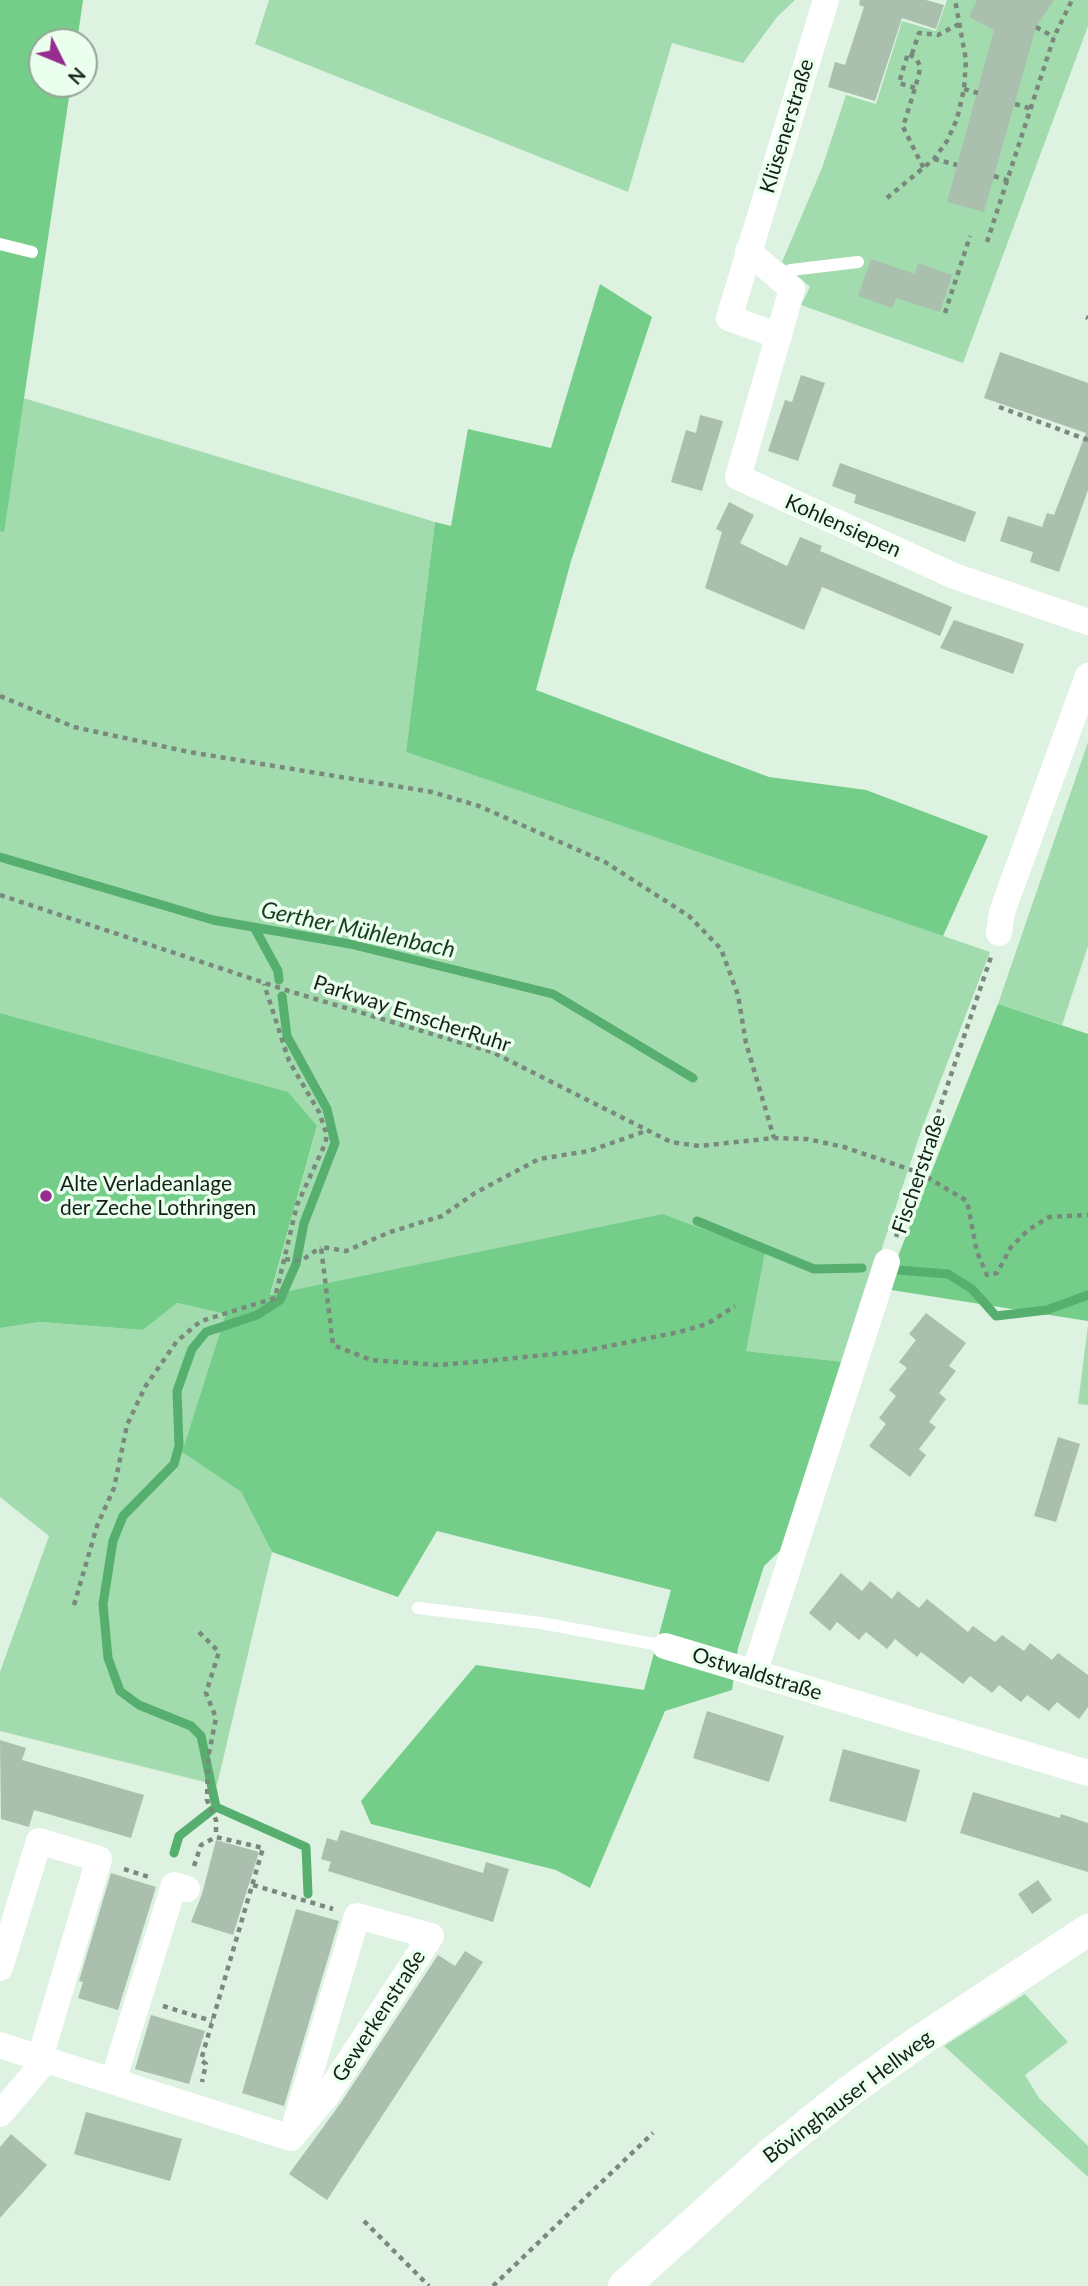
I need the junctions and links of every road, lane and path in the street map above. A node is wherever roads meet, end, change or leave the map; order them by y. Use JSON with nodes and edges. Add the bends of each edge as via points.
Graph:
{"nodes":[{"id":1,"x":826,"y":0,"type":"edge"},
{"id":2,"x":955,"y":0,"type":"edge"},
{"id":3,"x":1072,"y":0,"type":"edge"},
{"id":4,"x":959,"y":24,"type":"junction"},
{"id":5,"x":1036,"y":27,"type":"dead end"},
{"id":6,"x":1054,"y":37,"type":"junction"},
{"id":7,"x":912,"y":54,"type":"junction"},
{"id":8,"x":915,"y":88,"type":"junction"},
{"id":9,"x":964,"y":89,"type":"junction"},
{"id":10,"x":978,"y":93,"type":"dead end"},
{"id":11,"x":1015,"y":104,"type":"dead end"},
{"id":12,"x":1032,"y":109,"type":"junction"},
{"id":13,"x":934,"y":159,"type":"junction"},
{"id":14,"x":957,"y":165,"type":"dead end"},
{"id":15,"x":924,"y":169,"type":"junction"},
{"id":16,"x":995,"y":176,"type":"dead end"},
{"id":17,"x":1009,"y":181,"type":"junction"},
{"id":18,"x":887,"y":198,"type":"dead end"},
{"id":19,"x":970,"y":236,"type":"dead end"},
{"id":20,"x":987,"y":242,"type":"dead end"},
{"id":21,"x":0,"y":244,"type":"edge"},
{"id":22,"x":748,"y":251,"type":"junction"},
{"id":23,"x":32,"y":252,"type":"dead end"},
{"id":24,"x":858,"y":262,"type":"dead end"},
{"id":25,"x":776,"y":275,"type":"junction"},
{"id":26,"x":945,"y":313,"type":"dead end"},
{"id":27,"x":779,"y":336,"type":"junction"},
{"id":28,"x":999,"y":407,"type":"dead end"},
{"id":29,"x":1088,"y":440,"type":"edge"},
{"id":30,"x":1088,"y":622,"type":"edge"},
{"id":31,"x":1087,"y":680,"type":"edge"},
{"id":32,"x":0,"y":696,"type":"edge"},
{"id":33,"x":0,"y":895,"type":"edge"},
{"id":34,"x":999,"y":933,"type":"joint"},
{"id":35,"x":263,"y":983,"type":"junction"},
{"id":36,"x":643,"y":1131,"type":"junction"},
{"id":37,"x":774,"y":1139,"type":"junction"},
{"id":38,"x":920,"y":1173,"type":"junction"},
{"id":39,"x":1088,"y":1215,"type":"edge"},
{"id":40,"x":321,"y":1247,"type":"junction"},
{"id":41,"x":285,"y":1259,"type":"junction"},
{"id":42,"x":887,"y":1262,"type":"joint"},
{"id":43,"x":735,"y":1306,"type":"dead end"},
{"id":44,"x":74,"y":1605,"type":"dead end"},
{"id":45,"x":418,"y":1608,"type":"dead end"},
{"id":46,"x":200,"y":1632,"type":"dead end"},
{"id":47,"x":665,"y":1646,"type":"joint"},
{"id":48,"x":754,"y":1673,"type":"junction"},
{"id":49,"x":1088,"y":1773,"type":"edge"},
{"id":50,"x":216,"y":1837,"type":"junction"},
{"id":51,"x":99,"y":1859,"type":"junction"},
{"id":52,"x":253,"y":1885,"type":"junction"},
{"id":53,"x":180,"y":1887,"type":"junction"},
{"id":54,"x":357,"y":1916,"type":"junction"},
{"id":55,"x":1088,"y":1930,"type":"edge"},
{"id":56,"x":0,"y":1968,"type":"edge"},
{"id":57,"x":138,"y":1999,"type":"junction"},
{"id":58,"x":212,"y":2021,"type":"junction"},
{"id":59,"x":0,"y":2045,"type":"edge"},
{"id":60,"x":43,"y":2059,"type":"junction"},
{"id":61,"x":113,"y":2081,"type":"junction"},
{"id":62,"x":197,"y":2107,"type":"junction"},
{"id":63,"x":0,"y":2114,"type":"edge"},
{"id":64,"x":653,"y":2133,"type":"dead end"},
{"id":65,"x":291,"y":2138,"type":"junction"},
{"id":66,"x":364,"y":2221,"type":"dead end"},
{"id":67,"x":429,"y":2286,"type":"edge"},
{"id":68,"x":493,"y":2286,"type":"edge"},
{"id":69,"x":624,"y":2286,"type":"edge"}],
"edges":[{"from":1,"to":22,"type":"street","name":"Klüsenerstraße"},
{"from":2,"to":4,"type":"path"},
{"from":3,"to":6,"type":"path"},
{"from":4,"to":7,"type":"path","via":[[939,35],[919,33]]},
{"from":4,"to":9,"type":"path","via":[[966,60]]},
{"from":5,"to":6,"type":"path"},
{"from":6,"to":12,"type":"path"},
{"from":7,"to":8,"type":"path","via":[[920,66]]},
{"from":7,"to":8,"type":"path","via":[[908,53],[899,83]]},
{"from":8,"to":15,"type":"path","via":[[902,127]]},
{"from":9,"to":10,"type":"path"},
{"from":9,"to":13,"type":"path","via":[[947,141]]},
{"from":11,"to":12,"type":"path"},
{"from":12,"to":17,"type":"path"},
{"from":13,"to":14,"type":"path"},
{"from":13,"to":15,"type":"path"},
{"from":15,"to":18,"type":"path"},
{"from":16,"to":17,"type":"path"},
{"from":17,"to":20,"type":"path"},
{"from":19,"to":26,"type":"path"},
{"from":21,"to":23,"type":"lane"},
{"from":22,"to":25,"type":"street"},
{"from":22,"to":27,"type":"street","name":"Klüsenerstraße","via":[[729,318]]},
{"from":24,"to":25,"type":"lane"},
{"from":25,"to":27,"type":"street","via":[[792,289]]},
{"from":27,"to":30,"type":"street","name":"Kohlensiepen","via":[[738,477],[954,576]]},
{"from":28,"to":29,"type":"path"},
{"from":31,"to":34,"type":"street","via":[[1002,912]]},
{"from":32,"to":37,"type":"path","via":[[75,727],[189,752],[432,792],[479,806],[616,868],[689,916],[721,949],[738,995],[746,1043]]},
{"from":33,"to":35,"type":"path"},
{"from":34,"to":38,"type":"path","name":"Fischerstraße"},
{"from":35,"to":36,"type":"path","name":"Parkway EmscherRuhr","via":[[492,1052]]},
{"from":35,"to":41,"type":"path","via":[[289,1061],[327,1135],[297,1205]]},
{"from":36,"to":37,"type":"path","name":"Parkway EmscherRuhr","via":[[699,1146]]},
{"from":36,"to":40,"type":"path","via":[[589,1151],[539,1159],[442,1216],[346,1251]]},
{"from":37,"to":38,"type":"path","name":"Parkway EmscherRuhr","via":[[807,1139],[844,1147]]},
{"from":38,"to":39,"type":"path","name":"Parkway EmscherRuhr","via":[[967,1201],[977,1252],[987,1275],[997,1273],[1011,1247],[1049,1217]]},
{"from":38,"to":42,"type":"path","name":"Fischerstraße"},
{"from":40,"to":41,"type":"path","via":[[301,1261]]},
{"from":40,"to":43,"type":"path","via":[[332,1345],[371,1360],[438,1365],[584,1351],[707,1324]]},
{"from":41,"to":44,"type":"path","via":[[275,1298],[201,1321],[177,1341],[145,1387],[127,1425],[114,1488],[97,1526]]},
{"from":42,"to":48,"type":"street"},
{"from":45,"to":47,"type":"lane","name":"Ostwaldstraße","via":[[541,1623]]},
{"from":46,"to":50,"type":"path","via":[[219,1652],[206,1693],[216,1718],[208,1758],[207,1800],[216,1820]]},
{"from":47,"to":48,"type":"street","name":"Ostwaldstraße"},
{"from":48,"to":49,"type":"street","name":"Ostwaldstraße"},
{"from":50,"to":52,"type":"path","via":[[263,1848]]},
{"from":50,"to":53,"type":"path","via":[[201,1845]]},
{"from":51,"to":53,"type":"path"},
{"from":51,"to":56,"type":"street","via":[[39,1841]]},
{"from":51,"to":60,"type":"street"},
{"from":52,"to":54,"type":"path"},
{"from":52,"to":58,"type":"path"},
{"from":53,"to":57,"type":"street"},
{"from":54,"to":65,"type":"street","name":"Gewerkenstraße"},
{"from":54,"to":65,"type":"street","name":"Gewerkenstraße","via":[[431,1936],[327,2095]]},
{"from":55,"to":69,"type":"street","name":"Bövinghauser Hellweg","via":[[847,2093],[772,2153]]},
{"from":57,"to":58,"type":"path"},
{"from":57,"to":61,"type":"street"},
{"from":58,"to":62,"type":"path","via":[[201,2060],[206,2064]]},
{"from":59,"to":60,"type":"street"},
{"from":60,"to":61,"type":"street"},
{"from":60,"to":63,"type":"street"},
{"from":61,"to":62,"type":"street"},
{"from":62,"to":65,"type":"street"},
{"from":64,"to":68,"type":"path"},
{"from":66,"to":67,"type":"path"}]}
